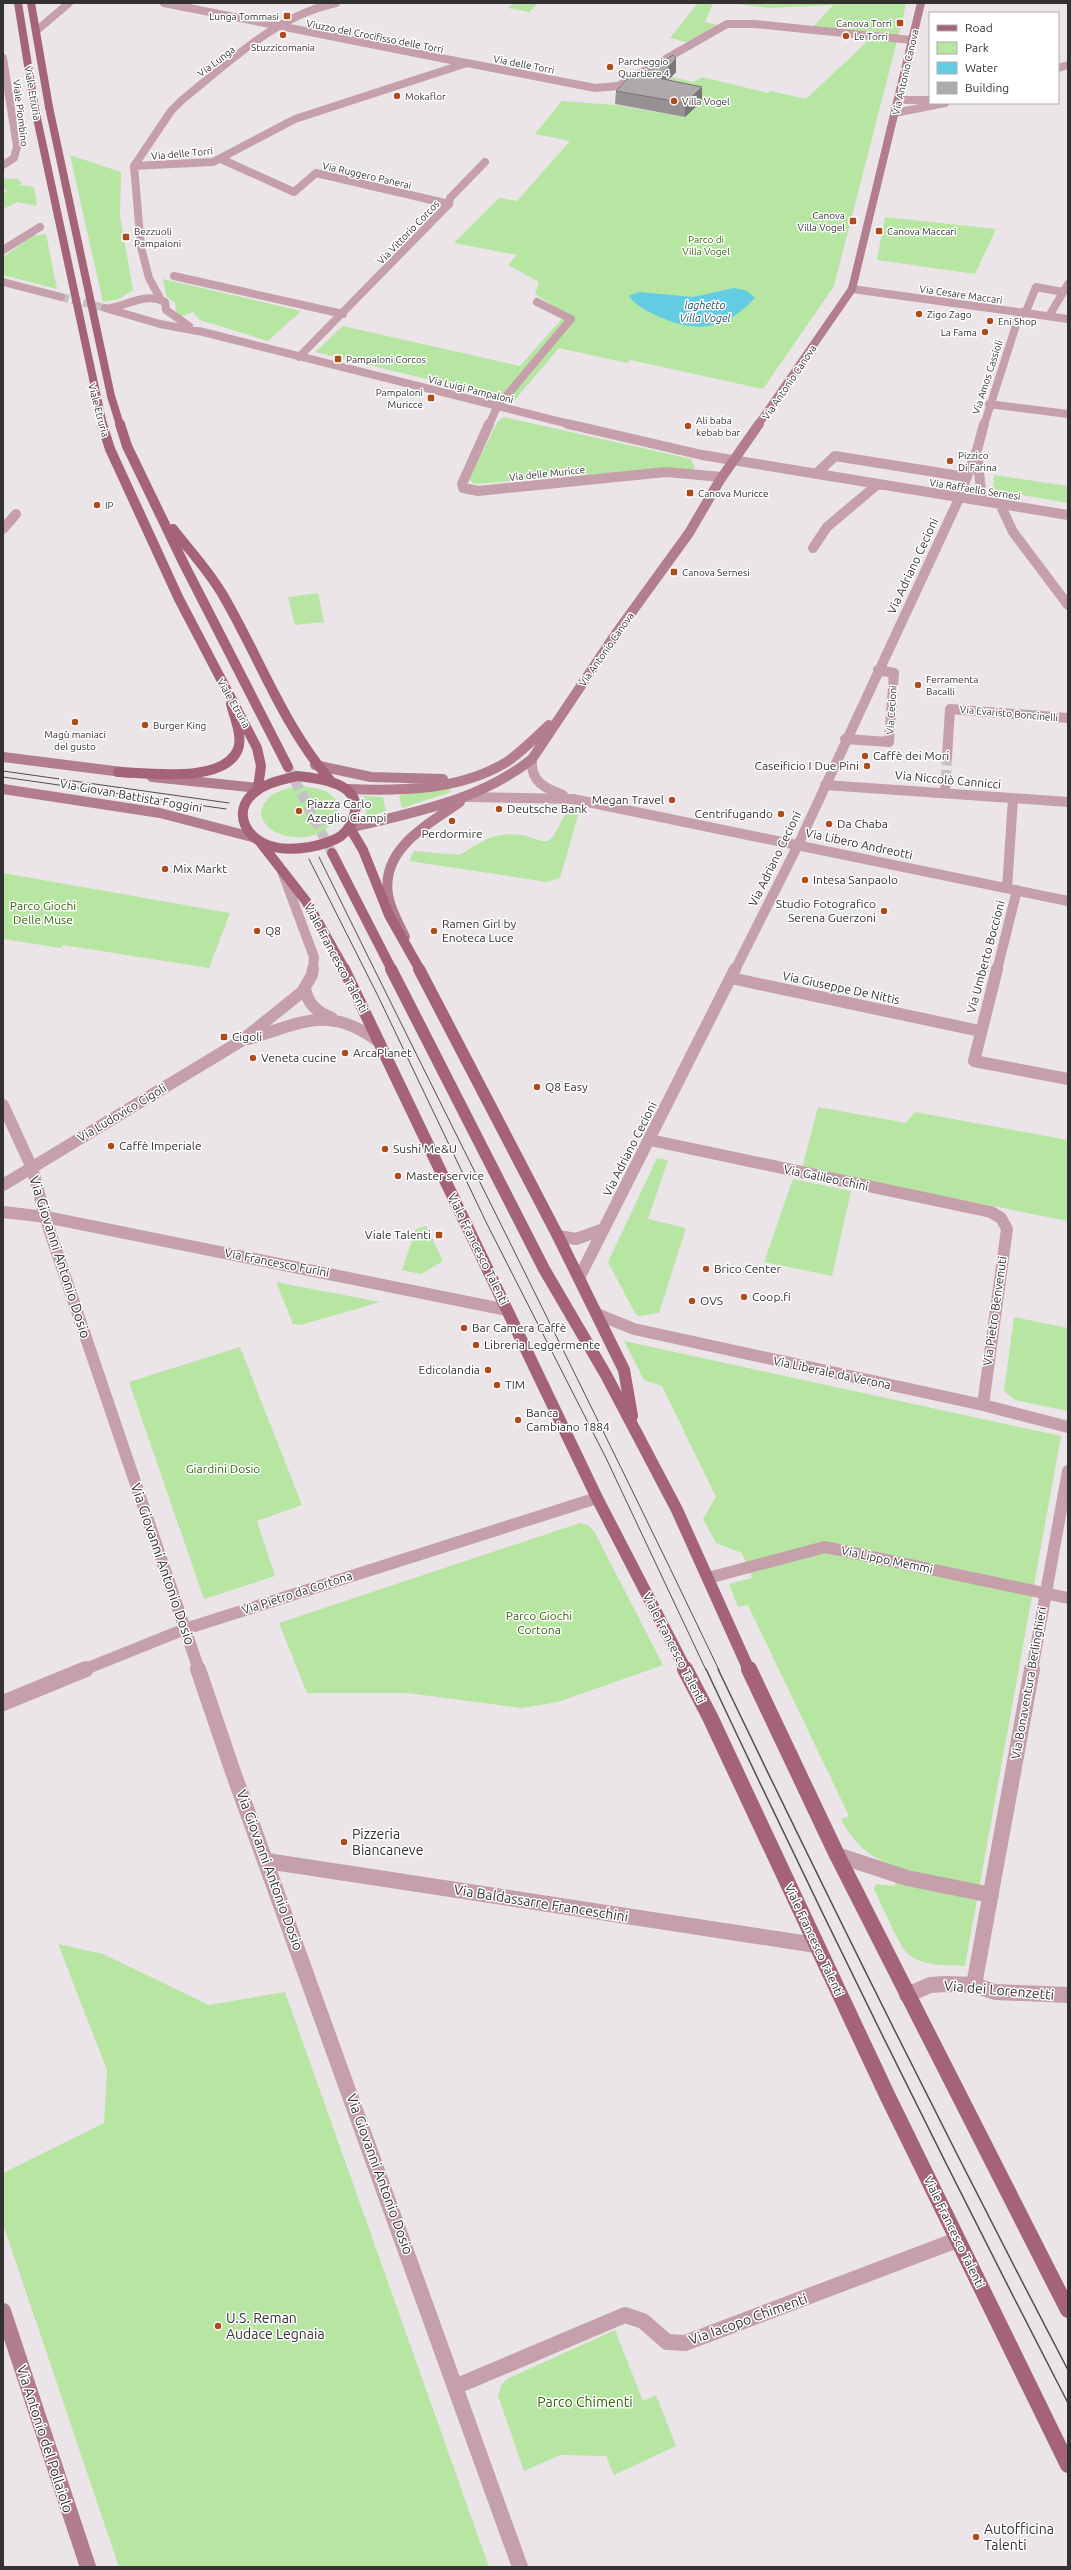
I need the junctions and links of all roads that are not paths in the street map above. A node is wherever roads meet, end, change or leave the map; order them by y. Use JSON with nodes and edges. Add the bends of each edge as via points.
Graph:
{"nodes":[{"id":1,"x":18,"y":3,"type":"edge"},
{"id":2,"x":31,"y":3,"type":"edge"},
{"id":3,"x":69,"y":3,"type":"edge"},
{"id":4,"x":164,"y":3,"type":"edge"},
{"id":5,"x":326,"y":3,"type":"edge"},
{"id":6,"x":336,"y":3,"type":"edge"},
{"id":7,"x":921,"y":3,"type":"edge"},
{"id":8,"x":279,"y":26,"type":"junction"},
{"id":9,"x":36,"y":31,"type":"junction"},
{"id":10,"x":912,"y":40,"type":"junction"},
{"id":11,"x":3,"y":58,"type":"edge"},
{"id":12,"x":467,"y":63,"type":"junction"},
{"id":13,"x":900,"y":92,"type":"junction"},
{"id":14,"x":929,"y":96,"type":"edge"},
{"id":15,"x":898,"y":100,"type":"junction"},
{"id":16,"x":929,"y":100,"type":"edge"},
{"id":17,"x":940,"y":104,"type":"edge"},
{"id":18,"x":895,"y":113,"type":"junction"},
{"id":19,"x":221,"y":159,"type":"junction"},
{"id":20,"x":485,"y":162,"type":"dead end"},
{"id":21,"x":3,"y":164,"type":"edge"},
{"id":22,"x":134,"y":166,"type":"junction"},
{"id":23,"x":449,"y":204,"type":"junction"},
{"id":24,"x":40,"y":227,"type":"dead end"},
{"id":25,"x":3,"y":250,"type":"edge"},
{"id":26,"x":174,"y":276,"type":"dead end"},
{"id":27,"x":148,"y":277,"type":"junction"},
{"id":28,"x":3,"y":282,"type":"edge"},
{"id":29,"x":1066,"y":288,"type":"edge"},
{"id":30,"x":852,"y":289,"type":"junction"},
{"id":31,"x":62,"y":297,"type":"tunnel mouth"},
{"id":32,"x":139,"y":298,"type":"junction"},
{"id":33,"x":161,"y":300,"type":"junction"},
{"id":34,"x":537,"y":302,"type":"dead end"},
{"id":35,"x":125,"y":305,"type":"junction"},
{"id":36,"x":166,"y":310,"type":"junction"},
{"id":37,"x":1022,"y":313,"type":"junction"},
{"id":38,"x":127,"y":314,"type":"junction"},
{"id":39,"x":343,"y":314,"type":"junction"},
{"id":40,"x":1049,"y":316,"type":"junction"},
{"id":41,"x":140,"y":318,"type":"junction"},
{"id":42,"x":1068,"y":319,"type":"edge"},
{"id":43,"x":203,"y":332,"type":"junction"},
{"id":44,"x":299,"y":357,"type":"junction"},
{"id":45,"x":989,"y":404,"type":"junction"},
{"id":46,"x":497,"y":407,"type":"junction"},
{"id":47,"x":1068,"y":414,"type":"edge"},
{"id":48,"x":977,"y":450,"type":"junction"},
{"id":49,"x":734,"y":461,"type":"junction"},
{"id":50,"x":816,"y":474,"type":"junction"},
{"id":51,"x":722,"y":477,"type":"junction"},
{"id":52,"x":966,"y":477,"type":"junction"},
{"id":53,"x":878,"y":484,"type":"junction"},
{"id":54,"x":960,"y":497,"type":"junction"},
{"id":55,"x":982,"y":501,"type":"junction"},
{"id":56,"x":1000,"y":504,"type":"junction"},
{"id":57,"x":157,"y":509,"type":"junction"},
{"id":58,"x":16,"y":514,"type":"dead end"},
{"id":59,"x":1068,"y":515,"type":"edge"},
{"id":60,"x":3,"y":529,"type":"edge"},
{"id":61,"x":813,"y":548,"type":"dead end"},
{"id":62,"x":1068,"y":605,"type":"edge"},
{"id":63,"x":878,"y":670,"type":"junction"},
{"id":64,"x":230,"y":699,"type":"junction"},
{"id":65,"x":558,"y":716,"type":"junction"},
{"id":66,"x":1068,"y":718,"type":"edge"},
{"id":67,"x":845,"y":739,"type":"junction"},
{"id":68,"x":3,"y":756,"type":"edge"},
{"id":69,"x":947,"y":757,"type":"tunnel mouth"},
{"id":70,"x":532,"y":759,"type":"junction"},
{"id":71,"x":315,"y":765,"type":"junction"},
{"id":72,"x":288,"y":766,"type":"tunnel mouth"},
{"id":73,"x":118,"y":772,"type":"junction"},
{"id":74,"x":464,"y":779,"type":"junction"},
{"id":75,"x":330,"y":780,"type":"junction"},
{"id":76,"x":946,"y":780,"type":"tunnel mouth"},
{"id":77,"x":825,"y":784,"type":"junction"},
{"id":78,"x":258,"y":788,"type":"junction"},
{"id":79,"x":3,"y":789,"type":"edge"},
{"id":80,"x":346,"y":789,"type":"junction"},
{"id":81,"x":945,"y":792,"type":"junction"},
{"id":82,"x":466,"y":797,"type":"junction"},
{"id":83,"x":573,"y":799,"type":"junction"},
{"id":84,"x":1013,"y":799,"type":"junction"},
{"id":85,"x":1068,"y":802,"type":"edge"},
{"id":86,"x":350,"y":828,"type":"junction"},
{"id":87,"x":256,"y":840,"type":"junction"},
{"id":88,"x":798,"y":845,"type":"junction"},
{"id":89,"x":332,"y":853,"type":"tunnel mouth"},
{"id":90,"x":282,"y":871,"type":"junction"},
{"id":91,"x":1012,"y":889,"type":"junction"},
{"id":92,"x":1068,"y":901,"type":"edge"},
{"id":93,"x":412,"y":955,"type":"junction"},
{"id":94,"x":731,"y":978,"type":"junction"},
{"id":95,"x":305,"y":987,"type":"junction"},
{"id":96,"x":333,"y":1019,"type":"junction"},
{"id":97,"x":980,"y":1031,"type":"junction"},
{"id":98,"x":241,"y":1041,"type":"junction"},
{"id":99,"x":379,"y":1042,"type":"junction"},
{"id":100,"x":1068,"y":1079,"type":"edge"},
{"id":101,"x":3,"y":1105,"type":"edge"},
{"id":102,"x":650,"y":1140,"type":"junction"},
{"id":103,"x":32,"y":1168,"type":"junction"},
{"id":104,"x":3,"y":1185,"type":"edge"},
{"id":105,"x":3,"y":1212,"type":"edge"},
{"id":106,"x":46,"y":1217,"type":"junction"},
{"id":107,"x":1001,"y":1218,"type":"joint"},
{"id":108,"x":604,"y":1229,"type":"junction"},
{"id":109,"x":558,"y":1236,"type":"junction"},
{"id":110,"x":579,"y":1278,"type":"junction"},
{"id":111,"x":507,"y":1310,"type":"junction"},
{"id":112,"x":597,"y":1314,"type":"junction"},
{"id":113,"x":983,"y":1406,"type":"junction"},
{"id":114,"x":634,"y":1427,"type":"junction"},
{"id":115,"x":1068,"y":1427,"type":"edge"},
{"id":116,"x":1068,"y":1471,"type":"edge"},
{"id":117,"x":597,"y":1498,"type":"junction"},
{"id":118,"x":708,"y":1578,"type":"junction"},
{"id":119,"x":1045,"y":1594,"type":"junction"},
{"id":120,"x":1068,"y":1598,"type":"edge"},
{"id":121,"x":185,"y":1629,"type":"junction"},
{"id":122,"x":3,"y":1704,"type":"edge"},
{"id":123,"x":837,"y":1855,"type":"junction"},
{"id":124,"x":267,"y":1861,"type":"junction"},
{"id":125,"x":991,"y":1895,"type":"junction"},
{"id":126,"x":816,"y":1945,"type":"junction"},
{"id":127,"x":974,"y":1986,"type":"junction"},
{"id":128,"x":907,"y":1995,"type":"junction"},
{"id":129,"x":1068,"y":1996,"type":"edge"},
{"id":130,"x":957,"y":2240,"type":"junction"},
{"id":131,"x":1068,"y":2310,"type":"edge"},
{"id":132,"x":3,"y":2311,"type":"edge"},
{"id":133,"x":457,"y":2386,"type":"junction"},
{"id":134,"x":1068,"y":2465,"type":"edge"},
{"id":135,"x":88,"y":2567,"type":"edge"},
{"id":136,"x":520,"y":2567,"type":"edge"}],
"edges":[{"from":1,"to":64,"type":"main road","name":"Viale Etruria","bridge":true,"via":[[36,109],[98,410],[110,449]]},
{"from":2,"to":9,"type":"main road","name":"Viale Etruria"},
{"from":3,"to":9,"type":"street"},
{"from":4,"to":8,"type":"street","name":"Viuzzo del Crocifisso delle Torri"},
{"from":5,"to":6,"type":"street","name":"Via Lunga"},
{"from":5,"to":8,"type":"street","name":"Via Lunga"},
{"from":7,"to":10,"type":"street","name":"Via Antonio Canova"},
{"from":8,"to":12,"type":"street","name":"Viuzzo del Crocifisso delle Torri"},
{"from":8,"to":22,"type":"street","name":"Via Lunga","via":[[175,106]]},
{"from":9,"to":57,"type":"main road","name":"Viale Etruria","bridge":true,"via":[[49,107],[111,396],[127,446]]},
{"from":10,"to":12,"type":"street","name":"Via delle Torri","via":[[757,24],[727,24],[618,86],[607,88]]},
{"from":10,"to":13,"type":"street","name":"Via Antonio Canova"},
{"from":11,"to":21,"type":"street","name":"Viale Piombino","via":[[17,147],[14,158]]},
{"from":12,"to":19,"type":"street","name":"Via delle Torri","via":[[294,119]]},
{"from":13,"to":14,"type":"street"},
{"from":13,"to":15,"type":"street","name":"Via Antonio Canova"},
{"from":15,"to":16,"type":"street"},
{"from":15,"to":18,"type":"street","name":"Via Antonio Canova"},
{"from":17,"to":18,"type":"street"},
{"from":18,"to":30,"type":"street","name":"Via Antonio Canova"},
{"from":19,"to":22,"type":"street","name":"Via delle Torri","via":[[204,163]]},
{"from":19,"to":23,"type":"street","name":"Via Ruggero Panerai","via":[[294,192],[316,173]]},
{"from":20,"to":23,"type":"street","name":"Via Vittorio Corcos","via":[[452,196]]},
{"from":22,"to":27,"type":"street","name":"Via Luigi Pampaloni","via":[[135,221]]},
{"from":23,"to":39,"type":"street","name":"Via Vittorio Corcos"},
{"from":24,"to":25,"type":"street"},
{"from":26,"to":39,"type":"street"},
{"from":27,"to":32,"type":"street"},
{"from":27,"to":33,"type":"street","name":"Via Luigi Pampaloni"},
{"from":28,"to":31,"type":"street"},
{"from":29,"to":37,"type":"street","name":"Via Amos Cassioli","via":[[1036,287],[1027,309]]},
{"from":29,"to":40,"type":"street"},
{"from":30,"to":37,"type":"street","name":"Via Cesare Maccari"},
{"from":30,"to":49,"type":"street","name":"Via Antonio Canova"},
{"from":32,"to":33,"type":"street"},
{"from":32,"to":35,"type":"street","name":"Via Luigi Pampaloni"},
{"from":33,"to":36,"type":"street","name":"Via Luigi Pampaloni","via":[[166,304]]},
{"from":34,"to":46,"type":"street","via":[[571,319]]},
{"from":35,"to":38,"type":"street","via":[[124,310]]},
{"from":35,"to":38,"type":"street","name":"Via Luigi Pampaloni","via":[[105,308]]},
{"from":36,"to":41,"type":"street","name":"Via Luigi Pampaloni","via":[[156,317]]},
{"from":36,"to":43,"type":"street","name":"Via Luigi Pampaloni","via":[[178,320]]},
{"from":37,"to":40,"type":"street","name":"Via Cesare Maccari"},
{"from":37,"to":45,"type":"street","name":"Via Amos Cassioli"},
{"from":38,"to":41,"type":"street","name":"Via Luigi Pampaloni"},
{"from":39,"to":44,"type":"street","name":"Via Vittorio Corcos"},
{"from":40,"to":42,"type":"street","name":"Via Cesare Maccari"},
{"from":41,"to":43,"type":"street","name":"Via Luigi Pampaloni"},
{"from":43,"to":44,"type":"street","name":"Via Luigi Pampaloni"},
{"from":44,"to":46,"type":"street","name":"Via Luigi Pampaloni"},
{"from":45,"to":47,"type":"street"},
{"from":45,"to":48,"type":"street","name":"Via Amos Cassioli"},
{"from":46,"to":49,"type":"street","name":"Via Luigi Pampaloni"},
{"from":46,"to":51,"type":"street","name":"Via delle Muricce","via":[[462,484],[465,489],[483,491],[666,472]]},
{"from":48,"to":52,"type":"street","name":"Via Amos Cassioli"},
{"from":48,"to":55,"type":"street","name":"Via Amos Cassioli"},
{"from":49,"to":50,"type":"street","name":"Via Raffaello Sernesi"},
{"from":49,"to":51,"type":"street","name":"Via Antonio Canova"},
{"from":50,"to":52,"type":"street","name":"Via Raffaello Sernesi","via":[[835,456]]},
{"from":50,"to":53,"type":"street","name":"Via Raffaello Sernesi"},
{"from":51,"to":65,"type":"street","name":"Via Antonio Canova","via":[[677,551]]},
{"from":52,"to":54,"type":"street","name":"Via Amos Cassioli"},
{"from":53,"to":54,"type":"street","name":"Via Raffaello Sernesi"},
{"from":53,"to":61,"type":"street","via":[[827,528]]},
{"from":54,"to":55,"type":"street","name":"Via Raffaello Sernesi"},
{"from":54,"to":63,"type":"street","name":"Via Adriano Cecioni"},
{"from":55,"to":56,"type":"street","name":"Via Raffaello Sernesi"},
{"from":56,"to":59,"type":"street","name":"Via Raffaello Sernesi"},
{"from":56,"to":62,"type":"street","via":[[1017,538],[1052,580]]},
{"from":57,"to":71,"type":"main road","name":"Viale Etruria","via":[[223,596],[293,732]]},
{"from":57,"to":72,"type":"main road","name":"Viale Etruria"},
{"from":58,"to":60,"type":"street"},
{"from":63,"to":67,"type":"street","name":"Via Adriano Cecioni"},
{"from":63,"to":67,"type":"street","name":"Via Cecioni","via":[[894,673],[889,742]]},
{"from":64,"to":73,"type":"main road","via":[[238,744],[235,754],[223,765],[214,770],[193,774]]},
{"from":64,"to":78,"type":"main road","name":"Viale Etruria","via":[[241,715],[258,751],[261,766]]},
{"from":65,"to":70,"type":"street","name":"Via Antonio Canova"},
{"from":65,"to":74,"type":"street","name":"Via Antonio Canova","via":[[513,757],[499,766]]},
{"from":66,"to":69,"type":"street","name":"Via Evaristo Boncinelli","via":[[950,709]]},
{"from":67,"to":77,"type":"street","name":"Via Adriano Cecioni"},
{"from":68,"to":73,"type":"street","name":"Via Giovan Battista Foggini"},
{"from":70,"to":82,"type":"street","name":"Via Antonio Canova","via":[[504,780]]},
{"from":70,"to":83,"type":"street","name":"Via Libero Andreotti","via":[[531,772],[539,784]]},
{"from":71,"to":74,"type":"street","via":[[371,777]]},
{"from":71,"to":75,"type":"main road","name":"Viale Etruria"},
{"from":73,"to":78,"type":"street","name":"Via Giovan Battista Foggini","via":[[185,782]]},
{"from":74,"to":80,"type":"street","via":[[441,785],[406,789]]},
{"from":75,"to":78,"type":"main road","via":[[297,776],[279,779]]},
{"from":75,"to":80,"type":"main road"},
{"from":76,"to":81,"type":"street"},
{"from":77,"to":81,"type":"street","name":"Via Niccolò Cannicci"},
{"from":77,"to":88,"type":"street","name":"Via Adriano Cecioni"},
{"from":78,"to":87,"type":"main road","via":[[248,798],[242,813],[244,824]]},
{"from":79,"to":87,"type":"street","name":"Via Giovan Battista Foggini","via":[[101,802],[194,820]]},
{"from":80,"to":86,"type":"main road","via":[[354,798],[357,807]]},
{"from":81,"to":84,"type":"street","name":"Via Niccolò Cannicci"},
{"from":82,"to":83,"type":"street","name":"Via Libero Andreotti"},
{"from":82,"to":86,"type":"street"},
{"from":82,"to":93,"type":"street","via":[[418,831],[400,849],[390,871],[388,892]]},
{"from":83,"to":88,"type":"street","name":"Via Libero Andreotti"},
{"from":84,"to":85,"type":"street","name":"Via Niccolò Cannicci"},
{"from":84,"to":91,"type":"street","name":"Via Umberto Boccioni"},
{"from":86,"to":87,"type":"main road","via":[[331,841],[306,848],[278,847]]},
{"from":86,"to":93,"type":"main road","via":[[361,844],[384,905]]},
{"from":87,"to":90,"type":"main road","name":"Viale Francesco Talenti"},
{"from":88,"to":91,"type":"street","name":"Via Libero Andreotti"},
{"from":88,"to":94,"type":"street","name":"Via Adriano Cecioni"},
{"from":89,"to":114,"type":"main road","via":[[544,1270]]},
{"from":90,"to":95,"type":"street","name":"Via Ludovico Cigoli","via":[[288,894],[314,957],[312,975]]},
{"from":90,"to":99,"type":"main road","name":"Viale Francesco Talenti","via":[[319,921]]},
{"from":91,"to":92,"type":"street","name":"Via Libero Andreotti"},
{"from":91,"to":97,"type":"street","name":"Via Umberto Boccioni"},
{"from":93,"to":109,"type":"main road"},
{"from":94,"to":97,"type":"street","name":"Via Giuseppe De Nittis"},
{"from":94,"to":102,"type":"street","name":"Via Adriano Cecioni"},
{"from":95,"to":96,"type":"street","name":"Via Ludovico Cigoli","via":[[306,997],[311,1006]]},
{"from":95,"to":98,"type":"street","name":"Via Ludovico Cigoli","via":[[295,1000]]},
{"from":96,"to":98,"type":"street","name":"Via Ludovico Cigoli","via":[[303,1024]]},
{"from":96,"to":99,"type":"street","name":"Via Ludovico Cigoli","via":[[361,1029]]},
{"from":97,"to":100,"type":"street","name":"Via Umberto Boccioni","via":[[974,1061]]},
{"from":98,"to":103,"type":"street","name":"Via Ludovico Cigoli"},
{"from":99,"to":111,"type":"main road","name":"Viale Francesco Talenti"},
{"from":101,"to":103,"type":"street","name":"Via Giovanni Antonio Dosio"},
{"from":102,"to":107,"type":"street","name":"Via Galileo Chini","via":[[991,1212]]},
{"from":102,"to":108,"type":"street","name":"Via Adriano Cecioni"},
{"from":103,"to":104,"type":"street","name":"Via Ludovico Cigoli"},
{"from":103,"to":106,"type":"street","name":"Via Giovanni Antonio Dosio"},
{"from":105,"to":106,"type":"street"},
{"from":106,"to":111,"type":"street","name":"Via Francesco Furini"},
{"from":106,"to":121,"type":"street","name":"Via Giovanni Antonio Dosio"},
{"from":107,"to":113,"type":"street","name":"Via Pietro Benvenuti","via":[[1007,1228]]},
{"from":108,"to":109,"type":"street","via":[[583,1238],[570,1239]]},
{"from":108,"to":110,"type":"street"},
{"from":109,"to":110,"type":"main road"},
{"from":110,"to":112,"type":"main road"},
{"from":111,"to":117,"type":"main road","name":"Viale Francesco Talenti"},
{"from":112,"to":113,"type":"street","name":"Via Liberale da Verona","via":[[628,1327],[659,1335]]},
{"from":112,"to":114,"type":"main road","via":[[624,1370]]},
{"from":113,"to":115,"type":"street","name":"Via Liberale da Verona"},
{"from":114,"to":118,"type":"main road","via":[[677,1510]]},
{"from":116,"to":119,"type":"street","name":"Via Bonaventura Berlinghieri"},
{"from":117,"to":121,"type":"street","name":"Via Pietro da Cortona"},
{"from":117,"to":126,"type":"main road","name":"Viale Francesco Talenti","via":[[710,1717]]},
{"from":118,"to":119,"type":"street","name":"Via Lippo Memmi","via":[[825,1547]]},
{"from":118,"to":123,"type":"main road"},
{"from":119,"to":120,"type":"street","name":"Via Lippo Memmi"},
{"from":119,"to":125,"type":"street","name":"Via Bonaventura Berlinghieri"},
{"from":121,"to":122,"type":"street","name":"Via Pietro da Cortona"},
{"from":121,"to":124,"type":"street","name":"Via Giovanni Antonio Dosio","via":[[233,1772]]},
{"from":123,"to":125,"type":"street","via":[[907,1878]]},
{"from":123,"to":128,"type":"main road"},
{"from":124,"to":126,"type":"street","name":"Via Baldassarre Franceschini"},
{"from":124,"to":133,"type":"street","name":"Via Giovanni Antonio Dosio"},
{"from":125,"to":127,"type":"street","name":"Via Bonaventura Berlinghieri"},
{"from":126,"to":130,"type":"main road","name":"Viale Francesco Talenti"},
{"from":127,"to":128,"type":"street","name":"Via dei Lorenzetti","via":[[937,1984]]},
{"from":127,"to":129,"type":"street","name":"Via dei Lorenzetti","via":[[995,1992]]},
{"from":128,"to":131,"type":"main road"},
{"from":130,"to":133,"type":"street","name":"Via Iacopo Chimenti","via":[[685,2343],[667,2342],[643,2321],[625,2315]]},
{"from":130,"to":134,"type":"main road","name":"Viale Francesco Talenti"},
{"from":132,"to":135,"type":"street","name":"Via Antonio del Pollaiolo"},
{"from":133,"to":136,"type":"street","name":"Via Giovanni Antonio Dosio"}]}
